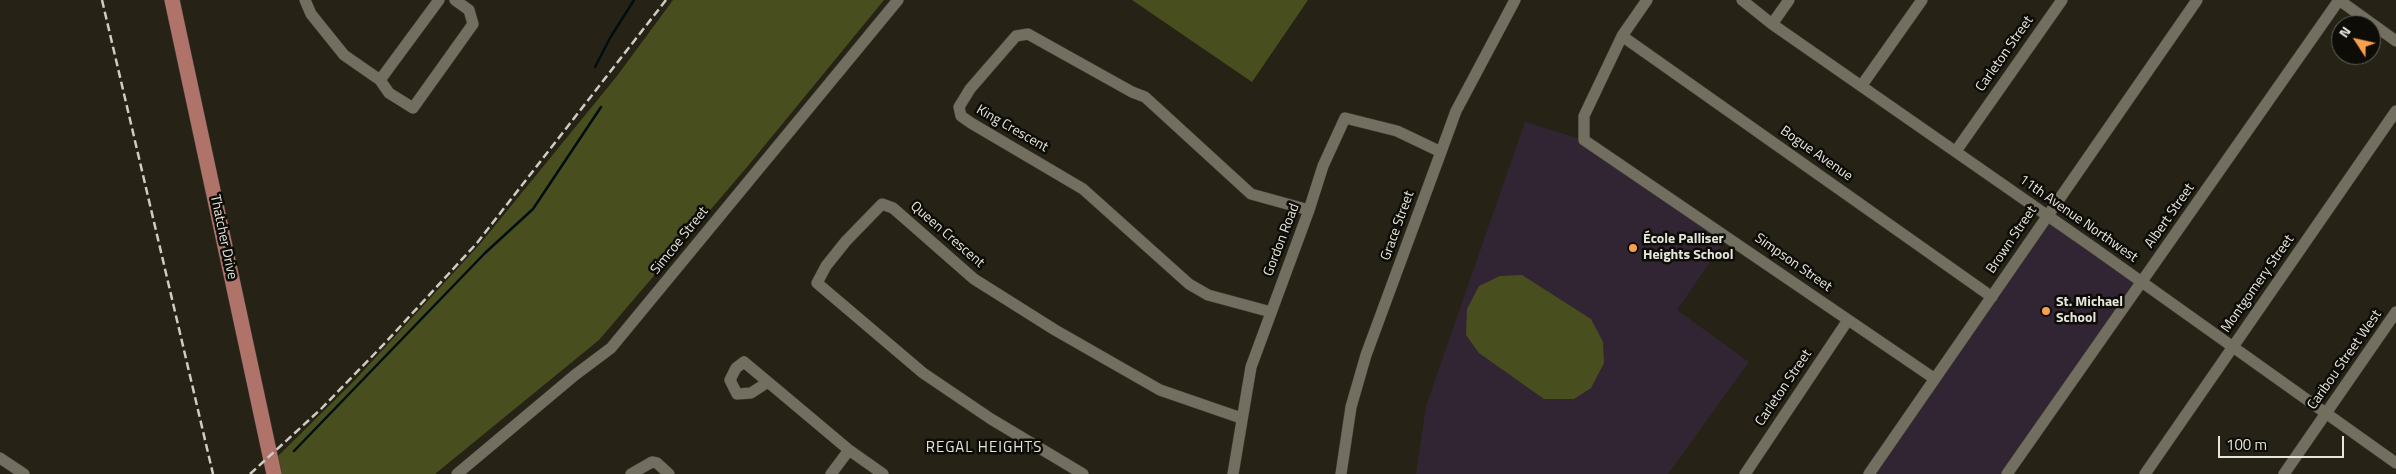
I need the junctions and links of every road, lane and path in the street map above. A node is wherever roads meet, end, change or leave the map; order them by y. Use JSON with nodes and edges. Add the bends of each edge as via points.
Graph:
{"nodes":[{"id":1,"x":172,"y":0,"type":"edge"},
{"id":2,"x":305,"y":0,"type":"edge"},
{"id":3,"x":439,"y":0,"type":"edge"},
{"id":4,"x":455,"y":0,"type":"edge"},
{"id":5,"x":898,"y":0,"type":"edge"},
{"id":6,"x":1515,"y":0,"type":"edge"},
{"id":7,"x":1647,"y":0,"type":"edge"},
{"id":8,"x":1742,"y":0,"type":"edge"},
{"id":9,"x":1789,"y":0,"type":"edge"},
{"id":10,"x":1922,"y":0,"type":"edge"},
{"id":11,"x":2062,"y":0,"type":"edge"},
{"id":12,"x":2197,"y":0,"type":"edge"},
{"id":13,"x":2339,"y":0,"type":"edge"},
{"id":14,"x":1772,"y":24,"type":"junction"},
{"id":15,"x":1622,"y":36,"type":"junction"},
{"id":16,"x":2396,"y":41,"type":"edge"},
{"id":17,"x":380,"y":80,"type":"junction"},
{"id":18,"x":1862,"y":85,"type":"junction"},
{"id":19,"x":2396,"y":111,"type":"edge"},
{"id":20,"x":1956,"y":151,"type":"junction"},
{"id":21,"x":1441,"y":152,"type":"junction"},
{"id":22,"x":1309,"y":210,"type":"junction"},
{"id":23,"x":2046,"y":216,"type":"junction"},
{"id":24,"x":2142,"y":283,"type":"junction"},
{"id":25,"x":1992,"y":297,"type":"junction"},
{"id":26,"x":1271,"y":312,"type":"junction"},
{"id":27,"x":2396,"y":312,"type":"edge"},
{"id":28,"x":1848,"y":320,"type":"junction"},
{"id":29,"x":2231,"y":348,"type":"junction"},
{"id":30,"x":1935,"y":379,"type":"junction"},
{"id":31,"x":768,"y":382,"type":"dead end"},
{"id":32,"x":2325,"y":414,"type":"junction"},
{"id":33,"x":1241,"y":418,"type":"junction"},
{"id":34,"x":849,"y":450,"type":"junction"},
{"id":35,"x":0,"y":458,"type":"edge"},
{"id":36,"x":2396,"y":463,"type":"edge"},
{"id":37,"x":24,"y":474,"type":"edge"},
{"id":38,"x":274,"y":474,"type":"edge"},
{"id":39,"x":457,"y":474,"type":"edge"},
{"id":40,"x":631,"y":474,"type":"edge"},
{"id":41,"x":669,"y":474,"type":"edge"},
{"id":42,"x":831,"y":474,"type":"edge"},
{"id":43,"x":883,"y":474,"type":"edge"},
{"id":44,"x":1083,"y":474,"type":"edge"},
{"id":45,"x":1233,"y":474,"type":"edge"},
{"id":46,"x":1341,"y":474,"type":"edge"},
{"id":47,"x":1745,"y":474,"type":"edge"},
{"id":48,"x":1869,"y":474,"type":"edge"},
{"id":49,"x":2007,"y":474,"type":"edge"},
{"id":50,"x":2145,"y":474,"type":"edge"},
{"id":51,"x":2284,"y":474,"type":"edge"}],
"edges":[{"from":1,"to":38,"type":"main road","name":"Thatcher Drive"},
{"from":2,"to":17,"type":"street","via":[[311,14],[344,55]]},
{"from":3,"to":17,"type":"street"},
{"from":4,"to":17,"type":"street","via":[[469,10],[473,24],[413,108],[389,93]]},
{"from":5,"to":39,"type":"street","name":"Simcoe Street","via":[[611,348],[574,375]]},
{"from":6,"to":21,"type":"street","name":"Grace Street","via":[[1456,111]]},
{"from":7,"to":15,"type":"street"},
{"from":8,"to":14,"type":"street","name":"11th Avenue Northwest"},
{"from":9,"to":14,"type":"street"},
{"from":10,"to":18,"type":"street"},
{"from":11,"to":20,"type":"street","name":"Carleton Street"},
{"from":12,"to":23,"type":"street","name":"Brown Street"},
{"from":13,"to":16,"type":"street"},
{"from":13,"to":24,"type":"street","name":"Albert Street"},
{"from":14,"to":18,"type":"street","name":"11th Avenue Northwest"},
{"from":15,"to":25,"type":"street","name":"Bogue Avenue"},
{"from":15,"to":28,"type":"street","name":"Simpson Street","via":[[1584,116],[1584,140]]},
{"from":18,"to":20,"type":"street","name":"11th Avenue Northwest"},
{"from":19,"to":29,"type":"street","name":"Montgomery Street"},
{"from":20,"to":23,"type":"street","name":"11th Avenue Northwest"},
{"from":21,"to":22,"type":"street","name":"Gordon Road","via":[[1397,131],[1345,118],[1323,166]]},
{"from":21,"to":46,"type":"street","name":"Grace Street","via":[[1366,355],[1351,407]]},
{"from":22,"to":26,"type":"street","name":"Gordon Road"},
{"from":22,"to":26,"type":"street","name":"King Crescent","via":[[1251,194],[1145,97],[1028,34],[1016,36],[970,89],[960,107],[961,116],[971,123],[1082,189],[1189,284],[1208,295]]},
{"from":23,"to":24,"type":"street","name":"11th Avenue Northwest"},
{"from":23,"to":25,"type":"street","name":"Brown Street"},
{"from":24,"to":29,"type":"street","name":"11th Avenue Northwest"},
{"from":24,"to":49,"type":"street","name":"Albert Street"},
{"from":25,"to":30,"type":"street","name":"Brown Street"},
{"from":26,"to":33,"type":"street","name":"Gordon Road","via":[[1251,367]]},
{"from":27,"to":32,"type":"street","name":"Caribou Street West"},
{"from":28,"to":30,"type":"street","name":"Simpson Street"},
{"from":28,"to":47,"type":"street","name":"Carleton Street"},
{"from":29,"to":32,"type":"street","name":"11th Avenue Northwest"},
{"from":29,"to":50,"type":"street","name":"Montgomery Street"},
{"from":30,"to":48,"type":"street","name":"Brown Street"},
{"from":31,"to":34,"type":"street"},
{"from":32,"to":36,"type":"street","name":"11th Avenue Northwest"},
{"from":32,"to":51,"type":"street","name":"Caribou Street West"},
{"from":33,"to":44,"type":"street","name":"Queen Crescent","via":[[1160,390],[1055,330],[974,279],[893,208],[882,204],[846,241],[817,283],[923,373],[991,419]]},
{"from":33,"to":45,"type":"street","name":"Gordon Road"},
{"from":34,"to":42,"type":"street"},
{"from":34,"to":43,"type":"street"},
{"from":35,"to":37,"type":"street"},
{"from":40,"to":41,"type":"street","via":[[652,462]]}]}
